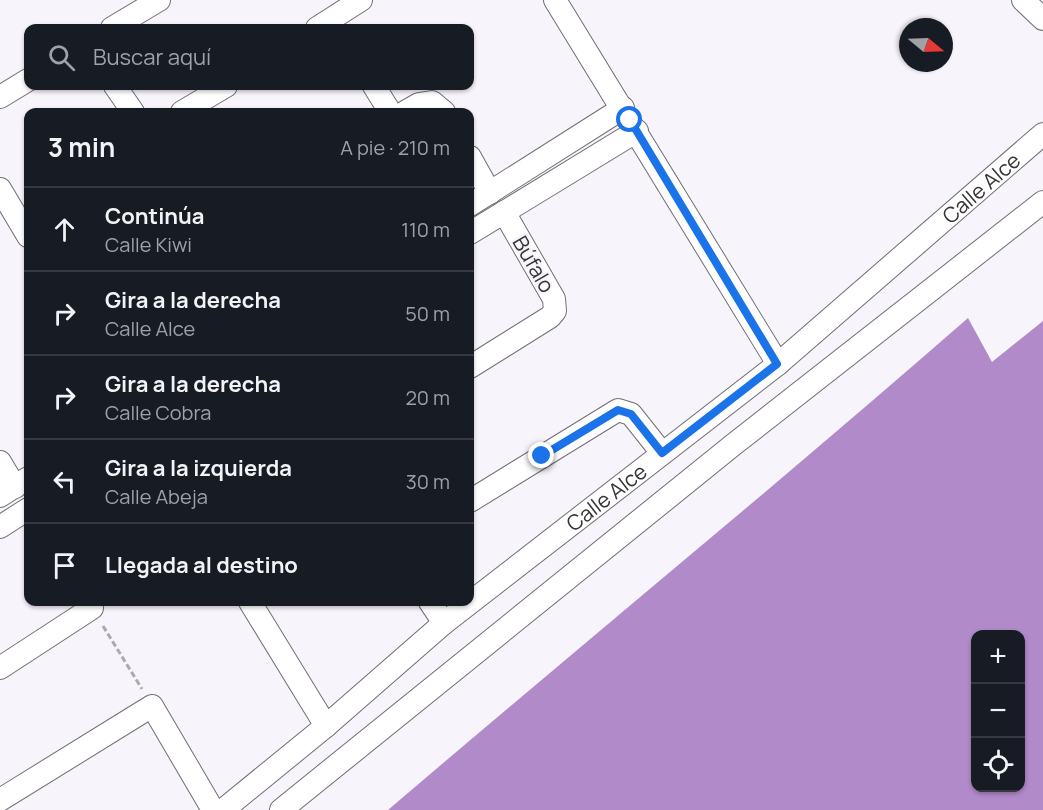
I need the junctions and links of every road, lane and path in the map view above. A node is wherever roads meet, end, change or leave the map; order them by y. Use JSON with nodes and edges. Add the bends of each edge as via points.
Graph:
{"nodes":[{"id":1,"x":159,"y":0,"type":"edge"},
{"id":2,"x":555,"y":0,"type":"edge"},
{"id":3,"x":1023,"y":0,"type":"edge"},
{"id":4,"x":360,"y":1,"type":"edge"},
{"id":5,"x":1043,"y":19,"type":"edge"},
{"id":6,"x":119,"y":24,"type":"edge"},
{"id":7,"x":323,"y":24,"type":"edge"},
{"id":8,"x":24,"y":82,"type":"edge"},
{"id":9,"x":118,"y":90,"type":"edge"},
{"id":10,"x":219,"y":90,"type":"edge"},
{"id":11,"x":376,"y":90,"type":"edge"},
{"id":12,"x":0,"y":97,"type":"edge"},
{"id":13,"x":130,"y":108,"type":"edge"},
{"id":14,"x":189,"y":108,"type":"edge"},
{"id":15,"x":388,"y":108,"type":"edge"},
{"id":16,"x":412,"y":108,"type":"edge"},
{"id":17,"x":439,"y":108,"type":"edge"},
{"id":18,"x":623,"y":108,"type":"junction"},
{"id":19,"x":637,"y":131,"type":"junction"},
{"id":20,"x":1043,"y":134,"type":"edge"},
{"id":21,"x":474,"y":164,"type":"edge"},
{"id":22,"x":0,"y":189,"type":"edge"},
{"id":23,"x":490,"y":193,"type":"junction"},
{"id":24,"x":1043,"y":202,"type":"edge"},
{"id":25,"x":474,"y":203,"type":"edge"},
{"id":26,"x":504,"y":212,"type":"junction"},
{"id":27,"x":24,"y":229,"type":"edge"},
{"id":28,"x":474,"y":231,"type":"edge"},
{"id":29,"x":474,"y":364,"type":"edge"},
{"id":30,"x":777,"y":364,"type":"junction"},
{"id":31,"x":662,"y":453,"type":"junction"},
{"id":32,"x":0,"y":462,"type":"edge"},
{"id":33,"x":14,"y":487,"type":"edge"},
{"id":34,"x":474,"y":498,"type":"edge"},
{"id":35,"x":24,"y":512,"type":"edge"},
{"id":36,"x":0,"y":527,"type":"edge"},
{"id":37,"x":474,"y":600,"type":"edge"},
{"id":38,"x":89,"y":606,"type":"edge"},
{"id":39,"x":91,"y":606,"type":"edge"},
{"id":40,"x":252,"y":606,"type":"edge"},
{"id":41,"x":433,"y":606,"type":"edge"},
{"id":42,"x":466,"y":606,"type":"edge"},
{"id":43,"x":444,"y":623,"type":"junction"},
{"id":44,"x":0,"y":668,"type":"edge"},
{"id":45,"x":152,"y":706,"type":"junction"},
{"id":46,"x":326,"y":726,"type":"junction"},
{"id":47,"x":0,"y":800,"type":"edge"},
{"id":48,"x":213,"y":810,"type":"edge"},
{"id":49,"x":223,"y":810,"type":"edge"},
{"id":50,"x":281,"y":810,"type":"edge"}],
"edges":[{"from":1,"to":6,"type":"street"},
{"from":2,"to":18,"type":"street"},
{"from":3,"to":5,"type":"street"},
{"from":4,"to":7,"type":"street"},
{"from":8,"to":12,"type":"street"},
{"from":9,"to":13,"type":"street"},
{"from":10,"to":14,"type":"street"},
{"from":11,"to":15,"type":"street"},
{"from":16,"to":17,"type":"street","via":[[432,102]]},
{"from":18,"to":19,"type":"street"},
{"from":18,"to":23,"type":"street"},
{"from":19,"to":26,"type":"street"},
{"from":19,"to":30,"type":"street"},
{"from":20,"to":30,"type":"street","name":"Calle Alce"},
{"from":21,"to":23,"type":"street"},
{"from":22,"to":27,"type":"street"},
{"from":23,"to":25,"type":"street"},
{"from":24,"to":50,"type":"street","via":[[724,452]]},
{"from":26,"to":28,"type":"street"},
{"from":26,"to":29,"type":"street","name":"Búfalo","via":[[554,299],[555,311]]},
{"from":30,"to":31,"type":"street","name":"Calle Alce"},
{"from":31,"to":34,"type":"street","via":[[631,414],[613,411]]},
{"from":31,"to":37,"type":"street","name":"Calle Alce"},
{"from":32,"to":33,"type":"street"},
{"from":35,"to":36,"type":"street"},
{"from":38,"to":44,"type":"street"},
{"from":39,"to":45,"type":"path"},
{"from":40,"to":46,"type":"street"},
{"from":41,"to":43,"type":"street"},
{"from":42,"to":43,"type":"street","name":"Calle Alce"},
{"from":43,"to":46,"type":"street","name":"Calle Alce"},
{"from":45,"to":47,"type":"street"},
{"from":45,"to":48,"type":"street"},
{"from":46,"to":49,"type":"street","name":"Calle Alce"}]}
